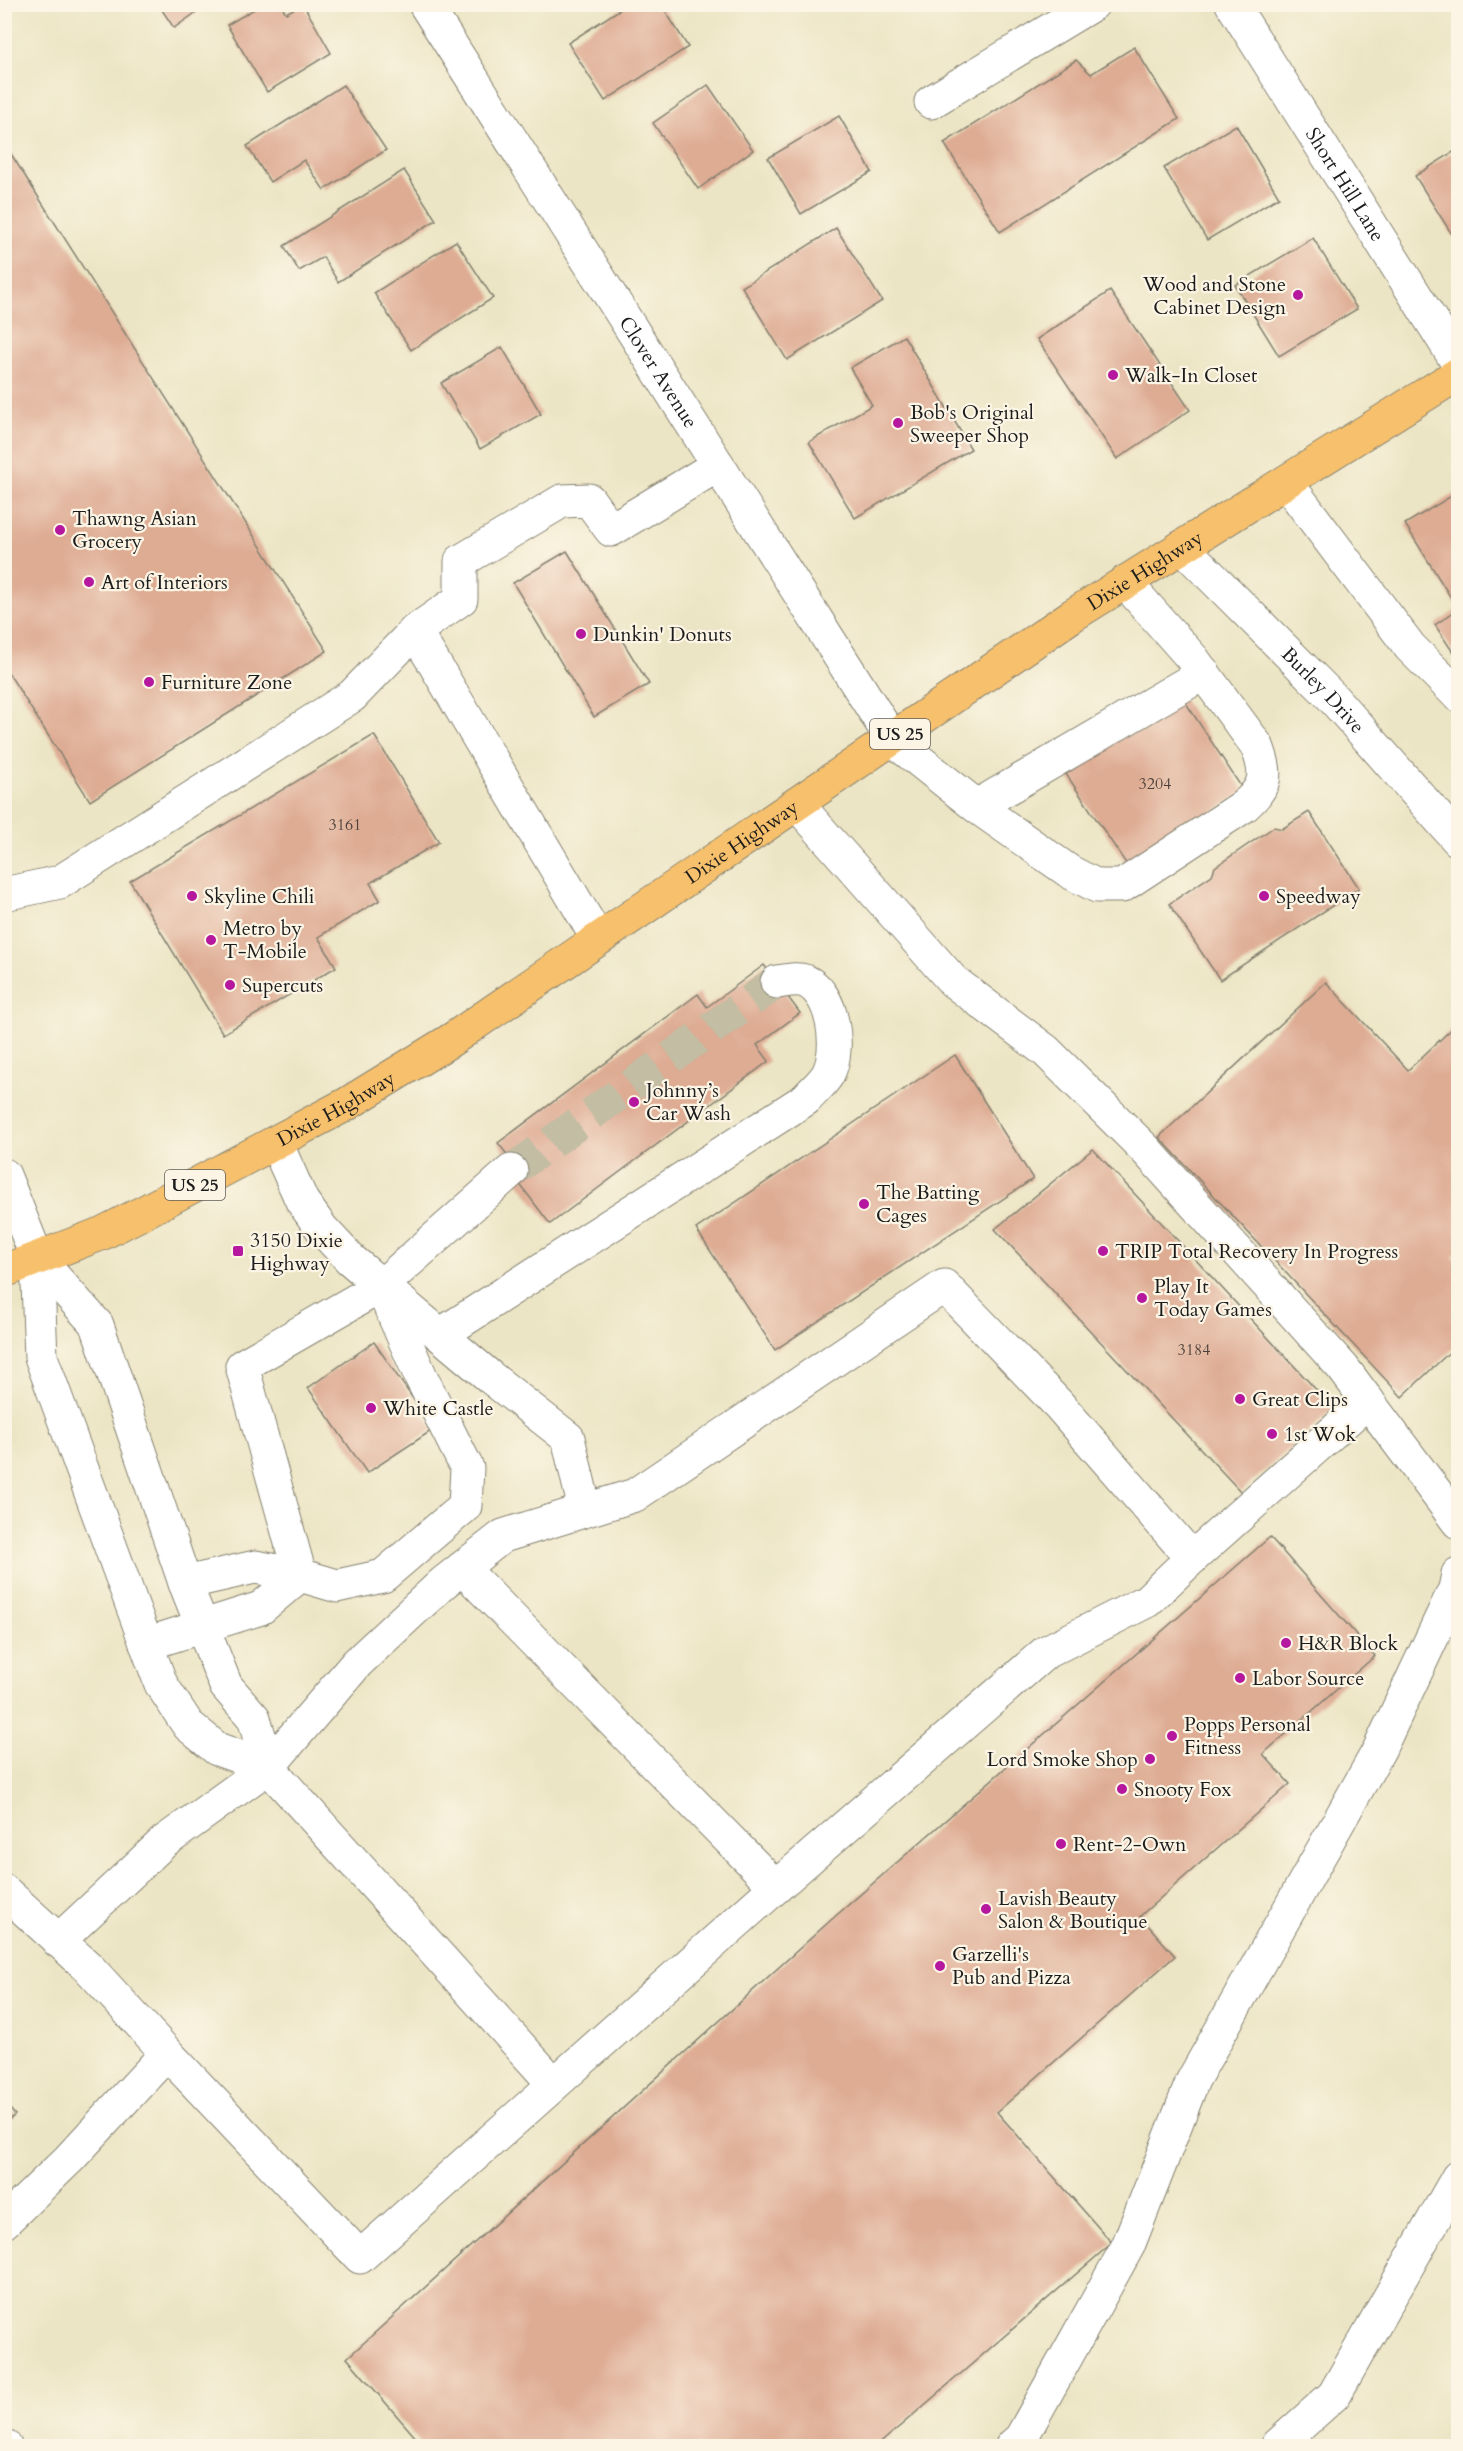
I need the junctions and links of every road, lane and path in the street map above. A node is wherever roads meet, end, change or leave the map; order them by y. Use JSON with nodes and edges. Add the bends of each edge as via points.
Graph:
{"nodes":[{"id":1,"x":425,"y":4,"type":"edge"},
{"id":2,"x":1093,"y":4,"type":"edge"},
{"id":3,"x":1232,"y":4,"type":"edge"},
{"id":4,"x":931,"y":102,"type":"dead end"},
{"id":5,"x":1458,"y":363,"type":"edge"},
{"id":6,"x":1458,"y":374,"type":"edge"},
{"id":7,"x":718,"y":465,"type":"junction"},
{"id":8,"x":1286,"y":482,"type":"junction"},
{"id":9,"x":1182,"y":547,"type":"junction"},
{"id":10,"x":1125,"y":582,"type":"junction"},
{"id":11,"x":415,"y":632,"type":"junction"},
{"id":12,"x":1204,"y":674,"type":"junction"},
{"id":13,"x":1458,"y":695,"type":"edge"},
{"id":14,"x":892,"y":740,"type":"junction"},
{"id":15,"x":797,"y":804,"type":"junction"},
{"id":16,"x":977,"y":806,"type":"junction"},
{"id":17,"x":1458,"y":840,"type":"edge"},
{"id":18,"x":4,"y":894,"type":"edge"},
{"id":19,"x":598,"y":939,"type":"junction"},
{"id":20,"x":777,"y":982,"type":"tunnel mouth"},
{"id":21,"x":276,"y":1143,"type":"junction"},
{"id":22,"x":511,"y":1172,"type":"tunnel mouth"},
{"id":23,"x":4,"y":1175,"type":"edge"},
{"id":24,"x":37,"y":1257,"type":"junction"},
{"id":25,"x":4,"y":1271,"type":"edge"},
{"id":26,"x":381,"y":1286,"type":"junction"},
{"id":27,"x":440,"y":1335,"type":"junction"},
{"id":28,"x":1368,"y":1401,"type":"junction"},
{"id":29,"x":585,"y":1510,"type":"junction"},
{"id":30,"x":1458,"y":1522,"type":"edge"},
{"id":31,"x":1191,"y":1558,"type":"junction"},
{"id":32,"x":462,"y":1568,"type":"junction"},
{"id":33,"x":1458,"y":1574,"type":"edge"},
{"id":34,"x":300,"y":1575,"type":"junction"},
{"id":35,"x":185,"y":1583,"type":"junction"},
{"id":36,"x":202,"y":1626,"type":"junction"},
{"id":37,"x":146,"y":1644,"type":"junction"},
{"id":38,"x":268,"y":1767,"type":"junction"},
{"id":39,"x":776,"y":1887,"type":"junction"},
{"id":40,"x":4,"y":1891,"type":"edge"},
{"id":41,"x":58,"y":1941,"type":"junction"},
{"id":42,"x":166,"y":2053,"type":"junction"},
{"id":43,"x":554,"y":2084,"type":"junction"},
{"id":44,"x":1458,"y":2177,"type":"edge"},
{"id":45,"x":4,"y":2222,"type":"edge"},
{"id":46,"x":1012,"y":2446,"type":"edge"},
{"id":47,"x":1277,"y":2446,"type":"edge"}],
"edges":[{"from":1,"to":7,"type":"street","name":"Clover Avenue"},
{"from":2,"to":4,"type":"street"},
{"from":3,"to":5,"type":"street","name":"Short Hill Lane"},
{"from":6,"to":8,"type":"main road","name":"Dixie Highway","number":"US 25"},
{"from":7,"to":11,"type":"street","via":[[612,530],[589,500],[562,501],[461,561],[461,599]]},
{"from":7,"to":14,"type":"street","name":"Clover Avenue"},
{"from":8,"to":9,"type":"main road","name":"Dixie Highway","number":"US 25"},
{"from":8,"to":13,"type":"street","via":[[1410,647]]},
{"from":9,"to":10,"type":"main road","name":"Dixie Highway","number":"US 25"},
{"from":9,"to":17,"type":"street","name":"Burley Drive","via":[[1331,696]]},
{"from":10,"to":12,"type":"street","name":"Clover Avenue"},
{"from":10,"to":14,"type":"main road","name":"Dixie Highway","number":"US 25"},
{"from":11,"to":18,"type":"street","via":[[352,696],[60,882]]},
{"from":11,"to":19,"type":"street"},
{"from":12,"to":16,"type":"street"},
{"from":12,"to":16,"type":"street","name":"Clover Avenue","via":[[1257,746],[1263,762],[1259,792],[1244,806],[1122,886],[1097,886],[1070,872]]},
{"from":14,"to":15,"type":"main road","name":"Dixie Highway","number":"US 25"},
{"from":14,"to":16,"type":"street","name":"Clover Avenue"},
{"from":15,"to":19,"type":"main road","name":"Dixie Highway","number":"US 25"},
{"from":15,"to":28,"type":"street","via":[[953,981],[1046,1051],[1145,1149],[1343,1368]]},
{"from":19,"to":21,"type":"main road","name":"Dixie Highway","number":"US 25","via":[[451,1040]]},
{"from":20,"to":27,"type":"street","via":[[805,981],[820,994],[834,1026],[835,1048],[828,1073],[806,1099]]},
{"from":21,"to":24,"type":"main road","name":"Dixie Highway","number":"US 25","via":[[102,1233]]},
{"from":21,"to":26,"type":"street","via":[[302,1201],[322,1229]]},
{"from":22,"to":26,"type":"street"},
{"from":23,"to":24,"type":"street"},
{"from":24,"to":25,"type":"main road","name":"Dixie Highway","number":"US 25"},
{"from":24,"to":35,"type":"street","via":[[97,1325]]},
{"from":24,"to":37,"type":"street","via":[[41,1357]]},
{"from":26,"to":27,"type":"street"},
{"from":26,"to":34,"type":"street","via":[[242,1366]]},
{"from":26,"to":34,"type":"street","via":[[467,1468],[465,1506],[383,1576],[336,1586]]},
{"from":27,"to":29,"type":"street","via":[[568,1438]]},
{"from":28,"to":30,"type":"street"},
{"from":28,"to":31,"type":"street"},
{"from":29,"to":31,"type":"street","via":[[635,1495],[944,1286],[1059,1406]]},
{"from":29,"to":32,"type":"street","via":[[503,1536]]},
{"from":31,"to":39,"type":"street","via":[[1147,1601],[1046,1652]]},
{"from":32,"to":38,"type":"street","via":[[357,1663]]},
{"from":32,"to":39,"type":"street"},
{"from":33,"to":46,"type":"street","via":[[1455,1589],[1379,1750],[1193,2080],[1128,2246],[1021,2438]]},
{"from":34,"to":35,"type":"street","via":[[255,1567]]},
{"from":34,"to":36,"type":"street","via":[[261,1608]]},
{"from":35,"to":36,"type":"street"},
{"from":36,"to":37,"type":"street"},
{"from":36,"to":38,"type":"street","via":[[226,1686],[254,1719]]},
{"from":37,"to":38,"type":"street","via":[[161,1684],[188,1725],[217,1749]]},
{"from":38,"to":41,"type":"street","via":[[164,1842]]},
{"from":38,"to":43,"type":"street"},
{"from":39,"to":43,"type":"street"},
{"from":40,"to":41,"type":"street"},
{"from":41,"to":42,"type":"street","via":[[88,1967]]},
{"from":42,"to":43,"type":"street","via":[[360,2257]]},
{"from":42,"to":45,"type":"street","via":[[69,2159]]},
{"from":44,"to":47,"type":"street","via":[[1334,2395]]}]}
